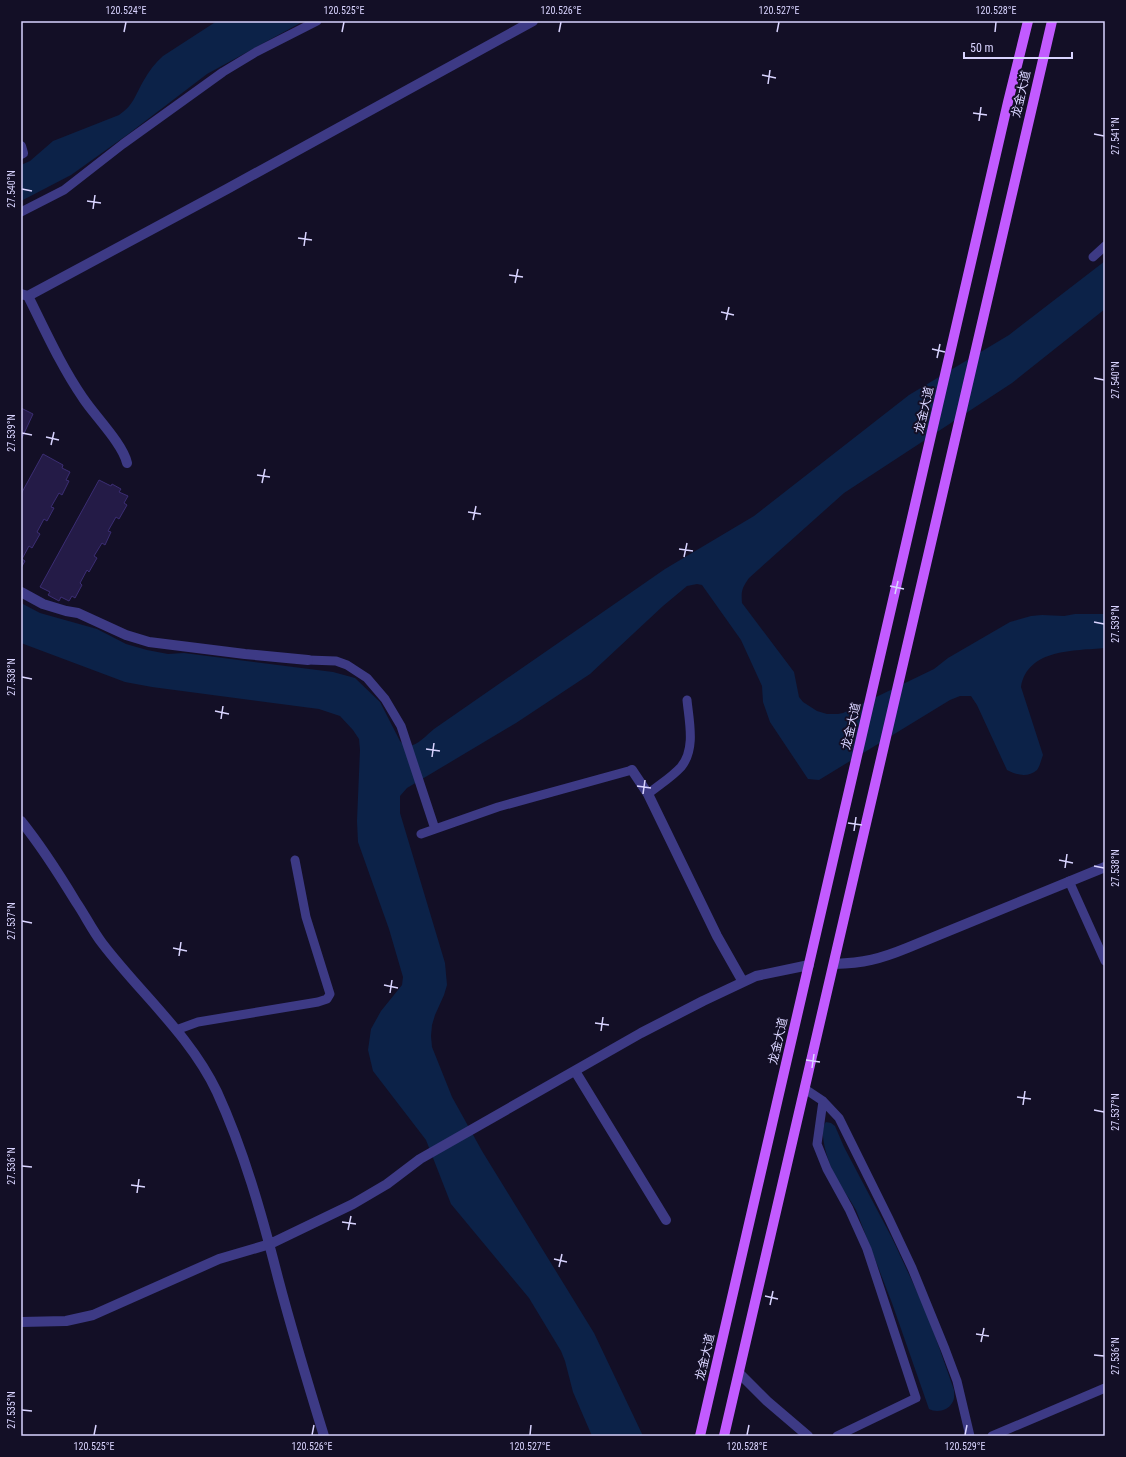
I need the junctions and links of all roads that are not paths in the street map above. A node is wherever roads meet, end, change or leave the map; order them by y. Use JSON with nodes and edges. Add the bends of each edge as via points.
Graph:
{"nodes":[{"id":1,"x":317,"y":21,"type":"edge"},
{"id":2,"x":533,"y":21,"type":"edge"},
{"id":3,"x":1028,"y":21,"type":"edge"},
{"id":4,"x":1052,"y":21,"type":"edge"},
{"id":5,"x":21,"y":146,"type":"edge"},
{"id":6,"x":21,"y":154,"type":"edge"},
{"id":7,"x":21,"y":212,"type":"edge"},
{"id":8,"x":1105,"y":246,"type":"edge"},
{"id":9,"x":1093,"y":257,"type":"dead end"},
{"id":10,"x":24,"y":295,"type":"edge"},
{"id":11,"x":127,"y":463,"type":"dead end"},
{"id":12,"x":21,"y":592,"type":"edge"},
{"id":13,"x":308,"y":660,"type":"joint"},
{"id":14,"x":687,"y":700,"type":"dead end"},
{"id":15,"x":632,"y":770,"type":"joint"},
{"id":16,"x":648,"y":794,"type":"junction"},
{"id":17,"x":21,"y":821,"type":"edge"},
{"id":18,"x":435,"y":829,"type":"junction"},
{"id":19,"x":421,"y":834,"type":"dead end"},
{"id":20,"x":294,"y":860,"type":"dead end"},
{"id":21,"x":1105,"y":867,"type":"edge"},
{"id":22,"x":1069,"y":882,"type":"junction"},
{"id":23,"x":1105,"y":961,"type":"edge"},
{"id":24,"x":834,"y":964,"type":"junction"},
{"id":25,"x":809,"y":965,"type":"junction"},
{"id":26,"x":743,"y":982,"type":"junction"},
{"id":27,"x":176,"y":1030,"type":"junction"},
{"id":28,"x":575,"y":1071,"type":"junction"},
{"id":29,"x":805,"y":1089,"type":"junction"},
{"id":30,"x":823,"y":1101,"type":"junction"},
{"id":31,"x":666,"y":1220,"type":"dead end"},
{"id":32,"x":270,"y":1244,"type":"junction"},
{"id":33,"x":21,"y":1322,"type":"edge"},
{"id":34,"x":739,"y":1373,"type":"junction"},
{"id":35,"x":1105,"y":1388,"type":"edge"},
{"id":36,"x":324,"y":1436,"type":"edge"},
{"id":37,"x":700,"y":1436,"type":"edge"},
{"id":38,"x":724,"y":1436,"type":"edge"},
{"id":39,"x":808,"y":1436,"type":"edge"},
{"id":40,"x":837,"y":1436,"type":"edge"},
{"id":41,"x":970,"y":1436,"type":"edge"},
{"id":42,"x":992,"y":1436,"type":"edge"}],
"edges":[{"from":1,"to":7,"type":"lane","via":[[223,72],[64,190]]},
{"from":2,"to":10,"type":"street","via":[[234,185]]},
{"from":3,"to":25,"type":"main road","name":"龙金大道"},
{"from":4,"to":24,"type":"main road","name":"龙金大道"},
{"from":5,"to":6,"type":"street"},
{"from":8,"to":9,"type":"lane"},
{"from":10,"to":11,"type":"street","via":[[55,353],[83,398],[122,450]]},
{"from":12,"to":13,"type":"street","via":[[43,604],[78,613],[126,635],[149,642]]},
{"from":13,"to":18,"type":"lane","via":[[336,661],[357,671],[367,678],[385,699],[408,743]]},
{"from":14,"to":16,"type":"lane","via":[[690,744],[686,760],[676,772]]},
{"from":15,"to":16,"type":"street"},
{"from":15,"to":18,"type":"lane","via":[[498,807]]},
{"from":16,"to":26,"type":"street","via":[[717,936]]},
{"from":17,"to":27,"type":"street","via":[[49,859],[101,942]]},
{"from":18,"to":19,"type":"lane"},
{"from":20,"to":27,"type":"lane","via":[[306,917],[330,994],[327,999],[198,1022]]},
{"from":21,"to":22,"type":"street"},
{"from":22,"to":23,"type":"lane"},
{"from":22,"to":24,"type":"street","via":[[877,959],[852,964]]},
{"from":24,"to":29,"type":"main road","name":"龙金大道"},
{"from":25,"to":26,"type":"street","via":[[756,976]]},
{"from":25,"to":37,"type":"main road","name":"龙金大道"},
{"from":26,"to":28,"type":"street","via":[[672,1016]]},
{"from":27,"to":32,"type":"street","via":[[197,1057],[217,1093],[245,1163]]},
{"from":28,"to":31,"type":"street"},
{"from":28,"to":32,"type":"street","via":[[420,1159],[387,1184],[353,1204]]},
{"from":29,"to":30,"type":"lane"},
{"from":29,"to":34,"type":"main road","name":"龙金大道"},
{"from":30,"to":40,"type":"lane","via":[[817,1144],[867,1249],[916,1398]]},
{"from":30,"to":41,"type":"lane","via":[[838,1118],[912,1268],[957,1381]]},
{"from":32,"to":33,"type":"street","via":[[219,1259],[93,1315],[66,1321]]},
{"from":32,"to":36,"type":"street"},
{"from":34,"to":38,"type":"main road","name":"龙金大道"},
{"from":34,"to":39,"type":"street"},
{"from":35,"to":42,"type":"lane"}]}
